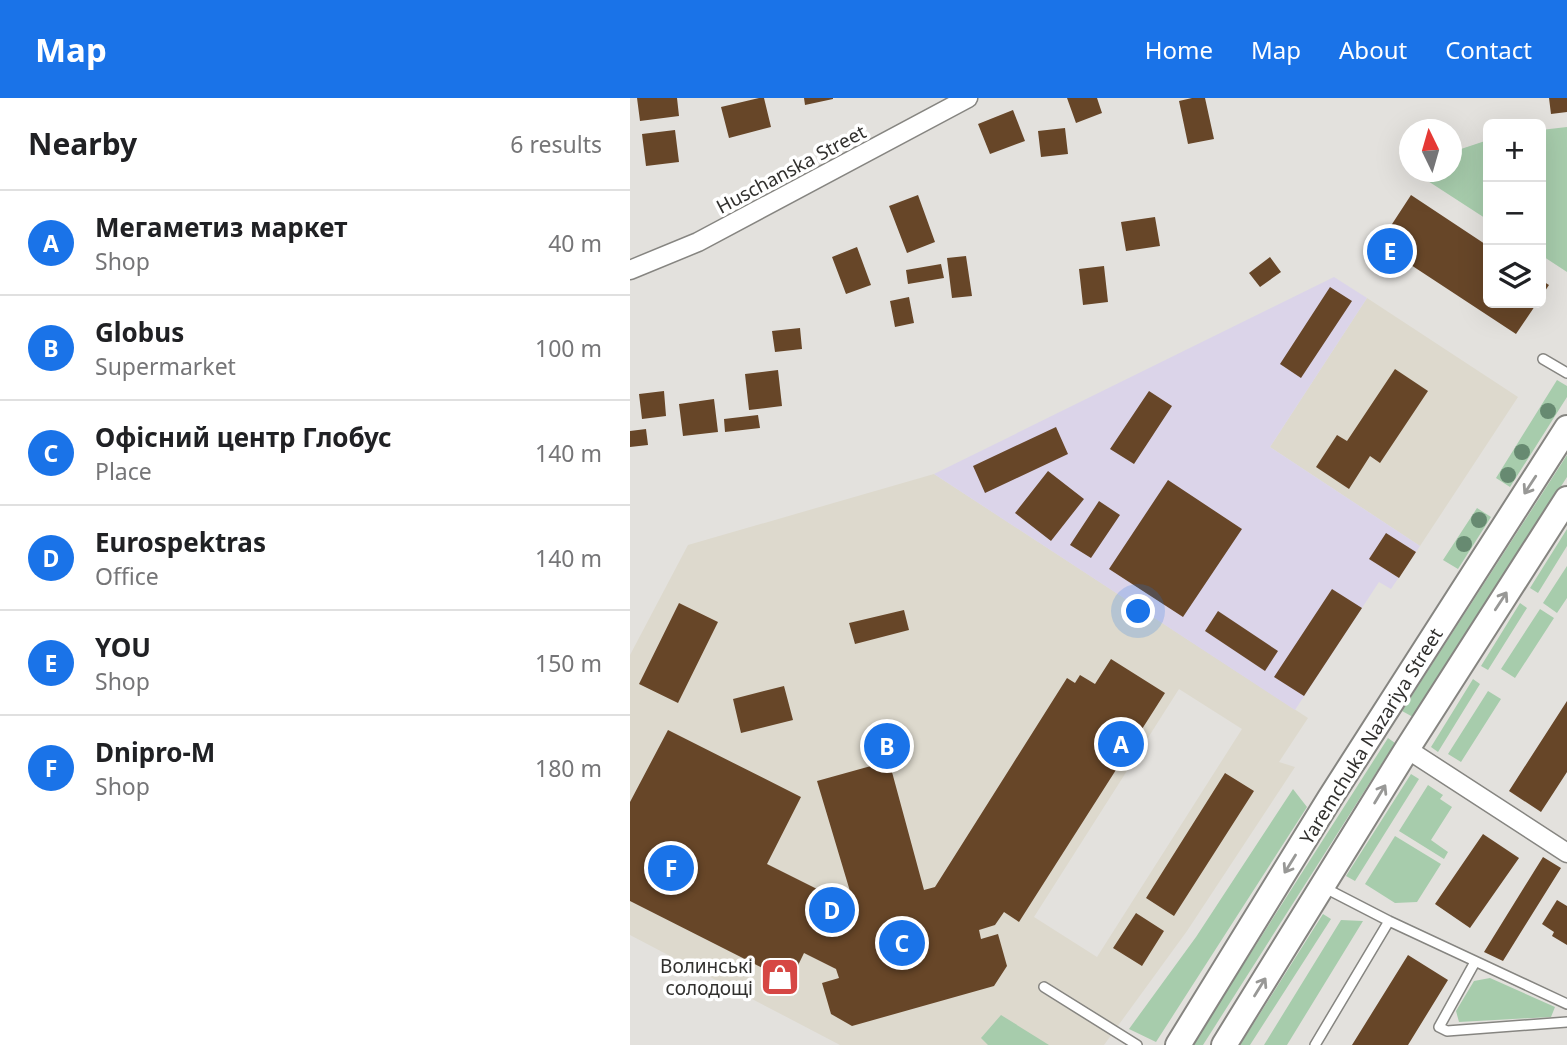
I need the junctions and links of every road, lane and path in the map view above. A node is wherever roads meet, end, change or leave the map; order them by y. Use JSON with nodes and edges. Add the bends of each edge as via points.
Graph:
{"nodes":[{"id":1,"x":968,"y":98,"type":"edge"},
{"id":2,"x":630,"y":270,"type":"edge"},
{"id":3,"x":1543,"y":359,"type":"dead end"},
{"id":4,"x":1567,"y":373,"type":"edge"},
{"id":5,"x":1567,"y":428,"type":"edge"},
{"id":6,"x":1567,"y":499,"type":"edge"},
{"id":7,"x":1384,"y":715,"type":"junction"},
{"id":8,"x":1411,"y":741,"type":"junction"},
{"id":9,"x":1565,"y":848,"type":"edge"},
{"id":10,"x":1323,"y":887,"type":"junction"},
{"id":11,"x":1390,"y":921,"type":"junction"},
{"id":12,"x":1475,"y":962,"type":"junction"},
{"id":13,"x":1044,"y":987,"type":"dead end"},
{"id":14,"x":1567,"y":1004,"type":"edge"},
{"id":15,"x":1567,"y":1022,"type":"edge"},
{"id":16,"x":1138,"y":1045,"type":"edge"},
{"id":17,"x":1178,"y":1045,"type":"edge"},
{"id":18,"x":1224,"y":1045,"type":"edge"},
{"id":19,"x":1315,"y":1045,"type":"edge"}],
"edges":[{"from":1,"to":2,"type":"street","name":"Huschanska Street","via":[[698,242]]},
{"from":3,"to":4,"type":"lane"},
{"from":5,"to":7,"type":"street","name":"Yaremchuka Nazariya Street","one_way":true},
{"from":8,"to":6,"type":"street","name":"Yaremchuka Nazariya Street","one_way":true},
{"from":7,"to":8,"type":"street"},
{"from":7,"to":17,"type":"street","name":"Yaremchuka Nazariya Street","one_way":true},
{"from":8,"to":9,"type":"street"},
{"from":10,"to":8,"type":"street","name":"Yaremchuka Nazariya Street","one_way":true},
{"from":10,"to":11,"type":"lane"},
{"from":18,"to":10,"type":"street","name":"Yaremchuka Nazariya Street","one_way":true},
{"from":11,"to":12,"type":"lane"},
{"from":11,"to":19,"type":"lane"},
{"from":12,"to":14,"type":"lane"},
{"from":12,"to":15,"type":"lane","via":[[1439,1027],[1447,1031]]},
{"from":13,"to":16,"type":"lane"}]}
